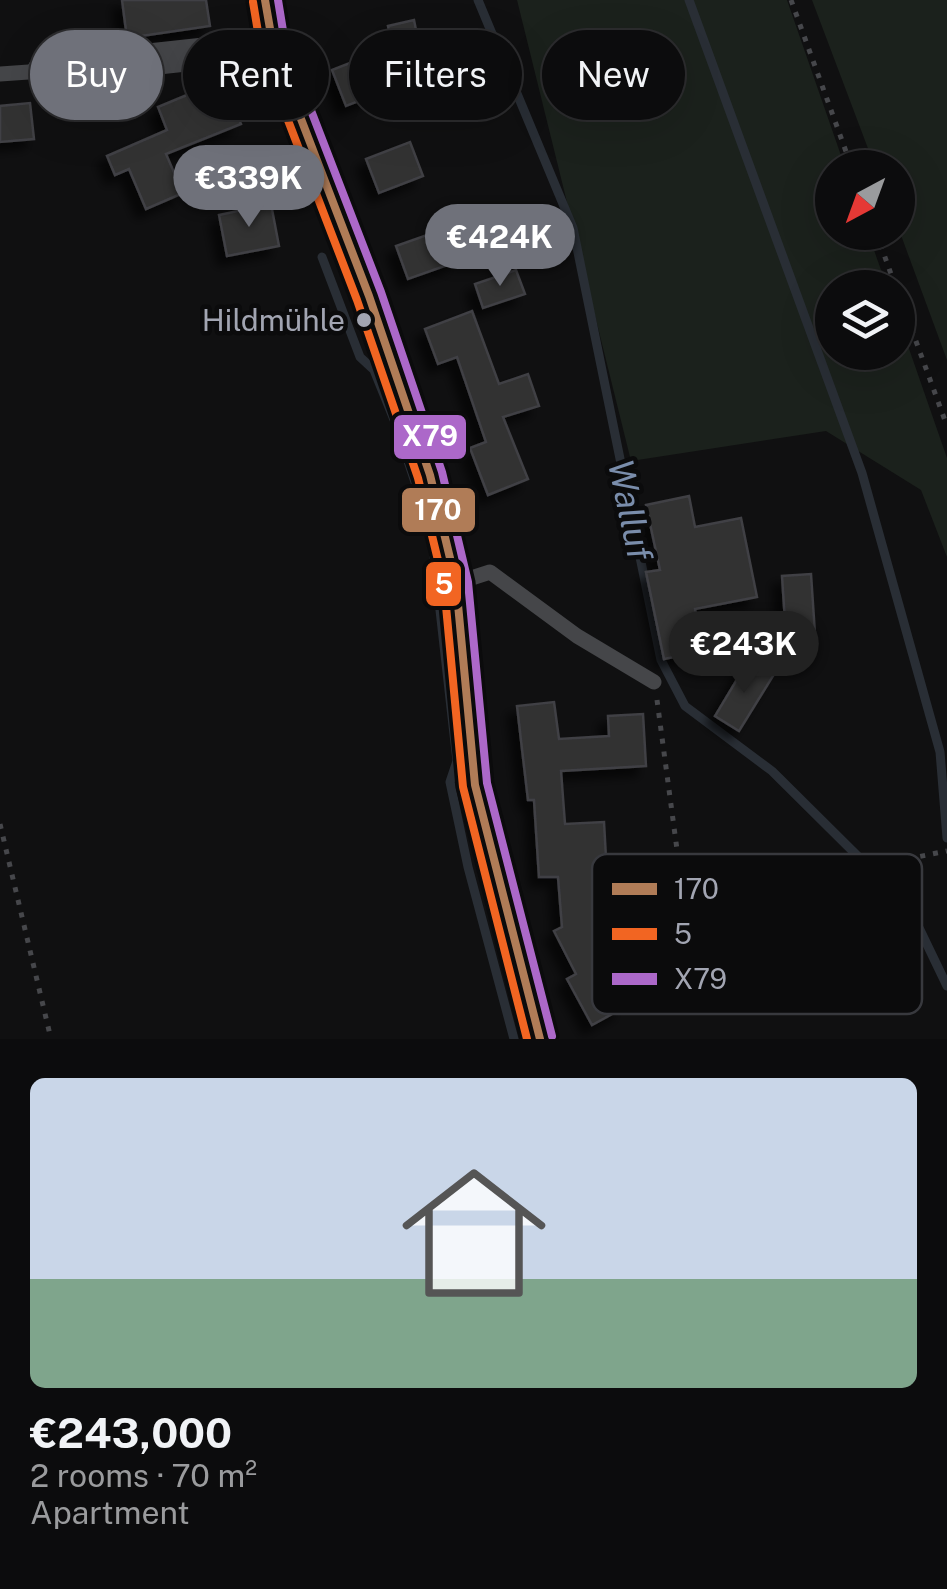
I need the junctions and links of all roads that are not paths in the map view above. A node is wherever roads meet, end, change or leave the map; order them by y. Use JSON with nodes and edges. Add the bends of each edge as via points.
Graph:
{"nodes":[{"id":1,"x":265,"y":0,"type":"edge"},
{"id":2,"x":270,"y":30,"type":"edge"},
{"id":3,"x":30,"y":72,"type":"edge"},
{"id":4,"x":0,"y":74,"type":"edge"},
{"id":5,"x":301,"y":120,"type":"edge"},
{"id":6,"x":456,"y":583,"type":"junction"},
{"id":7,"x":654,"y":682,"type":"road end"},
{"id":8,"x":540,"y":1039,"type":"edge"}],
"edges":[{"from":1,"to":2,"type":"street"},
{"from":3,"to":4,"type":"lane"},
{"from":5,"to":6,"type":"street","via":[[430,475]]},
{"from":6,"to":7,"type":"lane","via":[[490,572]]},
{"from":6,"to":8,"type":"street","via":[[475,784]]}]}
